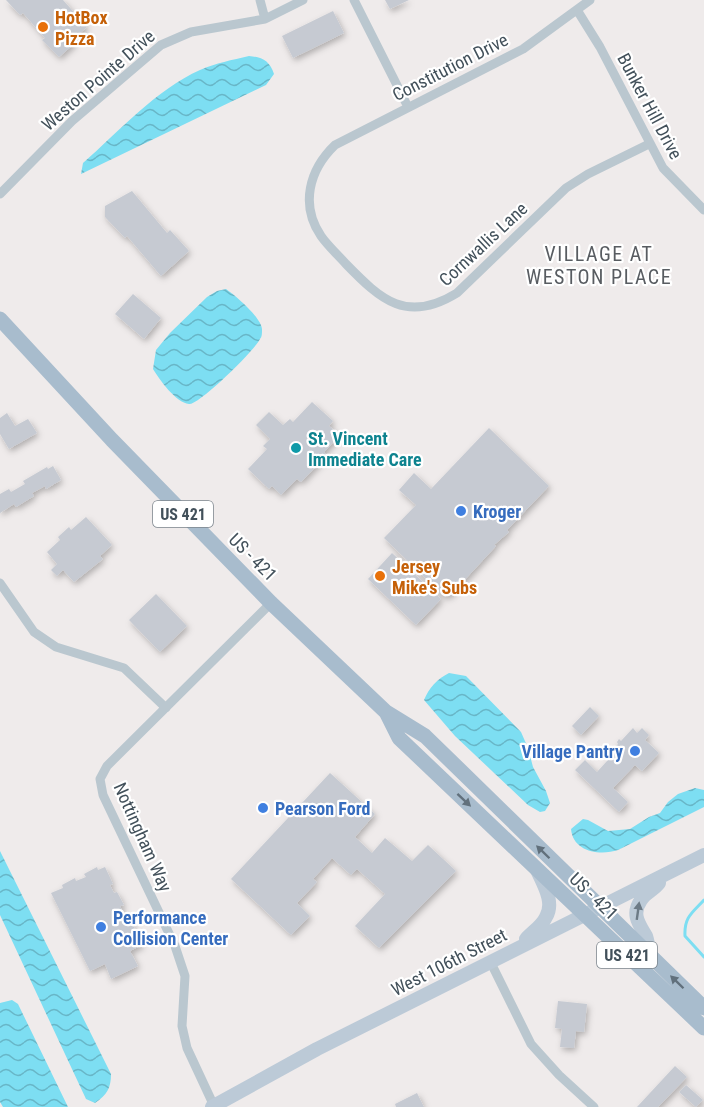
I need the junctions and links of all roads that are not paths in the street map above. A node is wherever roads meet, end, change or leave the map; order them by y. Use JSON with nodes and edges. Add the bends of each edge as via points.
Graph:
{"nodes":[{"id":1,"x":260,"y":0,"type":"edge"},
{"id":2,"x":303,"y":0,"type":"edge"},
{"id":3,"x":354,"y":0,"type":"edge"},
{"id":4,"x":590,"y":0,"type":"edge"},
{"id":5,"x":577,"y":10,"type":"junction"},
{"id":6,"x":265,"y":19,"type":"junction"},
{"id":7,"x":408,"y":107,"type":"junction"},
{"id":8,"x":649,"y":144,"type":"junction"},
{"id":9,"x":321,"y":159,"type":"joint"},
{"id":10,"x":0,"y":194,"type":"edge"},
{"id":11,"x":704,"y":210,"type":"edge"},
{"id":12,"x":0,"y":319,"type":"edge"},
{"id":13,"x":0,"y":584,"type":"edge"},
{"id":14,"x":271,"y":603,"type":"junction"},
{"id":15,"x":166,"y":708,"type":"junction"},
{"id":16,"x":386,"y":711,"type":"junction"},
{"id":17,"x":704,"y":855,"type":"edge"},
{"id":18,"x":534,"y":866,"type":"junction"},
{"id":19,"x":665,"y":874,"type":"junction"},
{"id":20,"x":600,"y":907,"type":"junction"},
{"id":21,"x":584,"y":915,"type":"junction"},
{"id":22,"x":521,"y":946,"type":"junction"},
{"id":23,"x":650,"y":956,"type":"junction"},
{"id":24,"x":490,"y":961,"type":"junction"},
{"id":25,"x":704,"y":1008,"type":"edge"},
{"id":26,"x":704,"y":1028,"type":"edge"},
{"id":27,"x":213,"y":1107,"type":"edge"},
{"id":28,"x":594,"y":1107,"type":"edge"}],
"edges":[{"from":1,"to":6,"type":"street"},
{"from":2,"to":6,"type":"street","name":"Weston Pointe Drive"},
{"from":3,"to":7,"type":"street"},
{"from":4,"to":5,"type":"street","name":"Constitution Drive"},
{"from":5,"to":7,"type":"street","name":"Constitution Drive","via":[[523,49]]},
{"from":5,"to":8,"type":"street","name":"Bunker Hill Drive"},
{"from":6,"to":10,"type":"street","name":"Weston Pointe Drive","via":[[191,32],[161,45],[78,116]]},
{"from":7,"to":9,"type":"street","name":"Constitution Drive","via":[[342,140]]},
{"from":8,"to":9,"type":"street","name":"Cornwallis Lane","via":[[576,181],[457,294],[423,307],[404,306],[381,297],[320,234],[309,201],[311,179]]},
{"from":8,"to":11,"type":"street","name":"Bunker Hill Drive","via":[[663,168]]},
{"from":12,"to":14,"type":"main road","name":"US - 421","number":"US 421"},
{"from":13,"to":15,"type":"street","via":[[34,632],[56,647],[124,668]]},
{"from":14,"to":15,"type":"street","name":"Nottingham Way"},
{"from":14,"to":16,"type":"main road","name":"US - 421","number":"US 421"},
{"from":15,"to":27,"type":"street","name":"Nottingham Way","via":[[107,766],[100,779],[103,795],[175,946],[185,976],[182,1026],[187,1048]]},
{"from":16,"to":18,"type":"main road","name":"US - 421","number":"US 421","one_way":true,"via":[[399,738]]},
{"from":20,"to":16,"type":"main road","name":"US - 421","number":"US 421","one_way":true,"via":[[425,736]]},
{"from":17,"to":19,"type":"street","name":"West 106th Street"},
{"from":18,"to":21,"type":"main road","name":"US - 421","number":"US 421"},
{"from":18,"to":22,"type":"street","via":[[549,897],[549,910]]},
{"from":19,"to":20,"type":"street","name":"West 106th Street"},
{"from":23,"to":19,"type":"street","one_way":true,"via":[[636,911],[642,897]]},
{"from":20,"to":21,"type":"street","name":"West 106th Street"},
{"from":20,"to":23,"type":"main road","name":"US - 421","number":"US 421"},
{"from":21,"to":22,"type":"street","name":"West 106th Street"},
{"from":21,"to":26,"type":"main road","name":"US - 421","number":"US 421"},
{"from":22,"to":24,"type":"street","name":"West 106th Street"},
{"from":25,"to":23,"type":"main road","name":"US - 421","number":"US 421","one_way":true},
{"from":24,"to":27,"type":"street","name":"West 106th Street"},
{"from":24,"to":28,"type":"street","via":[[531,1044]]}]}
